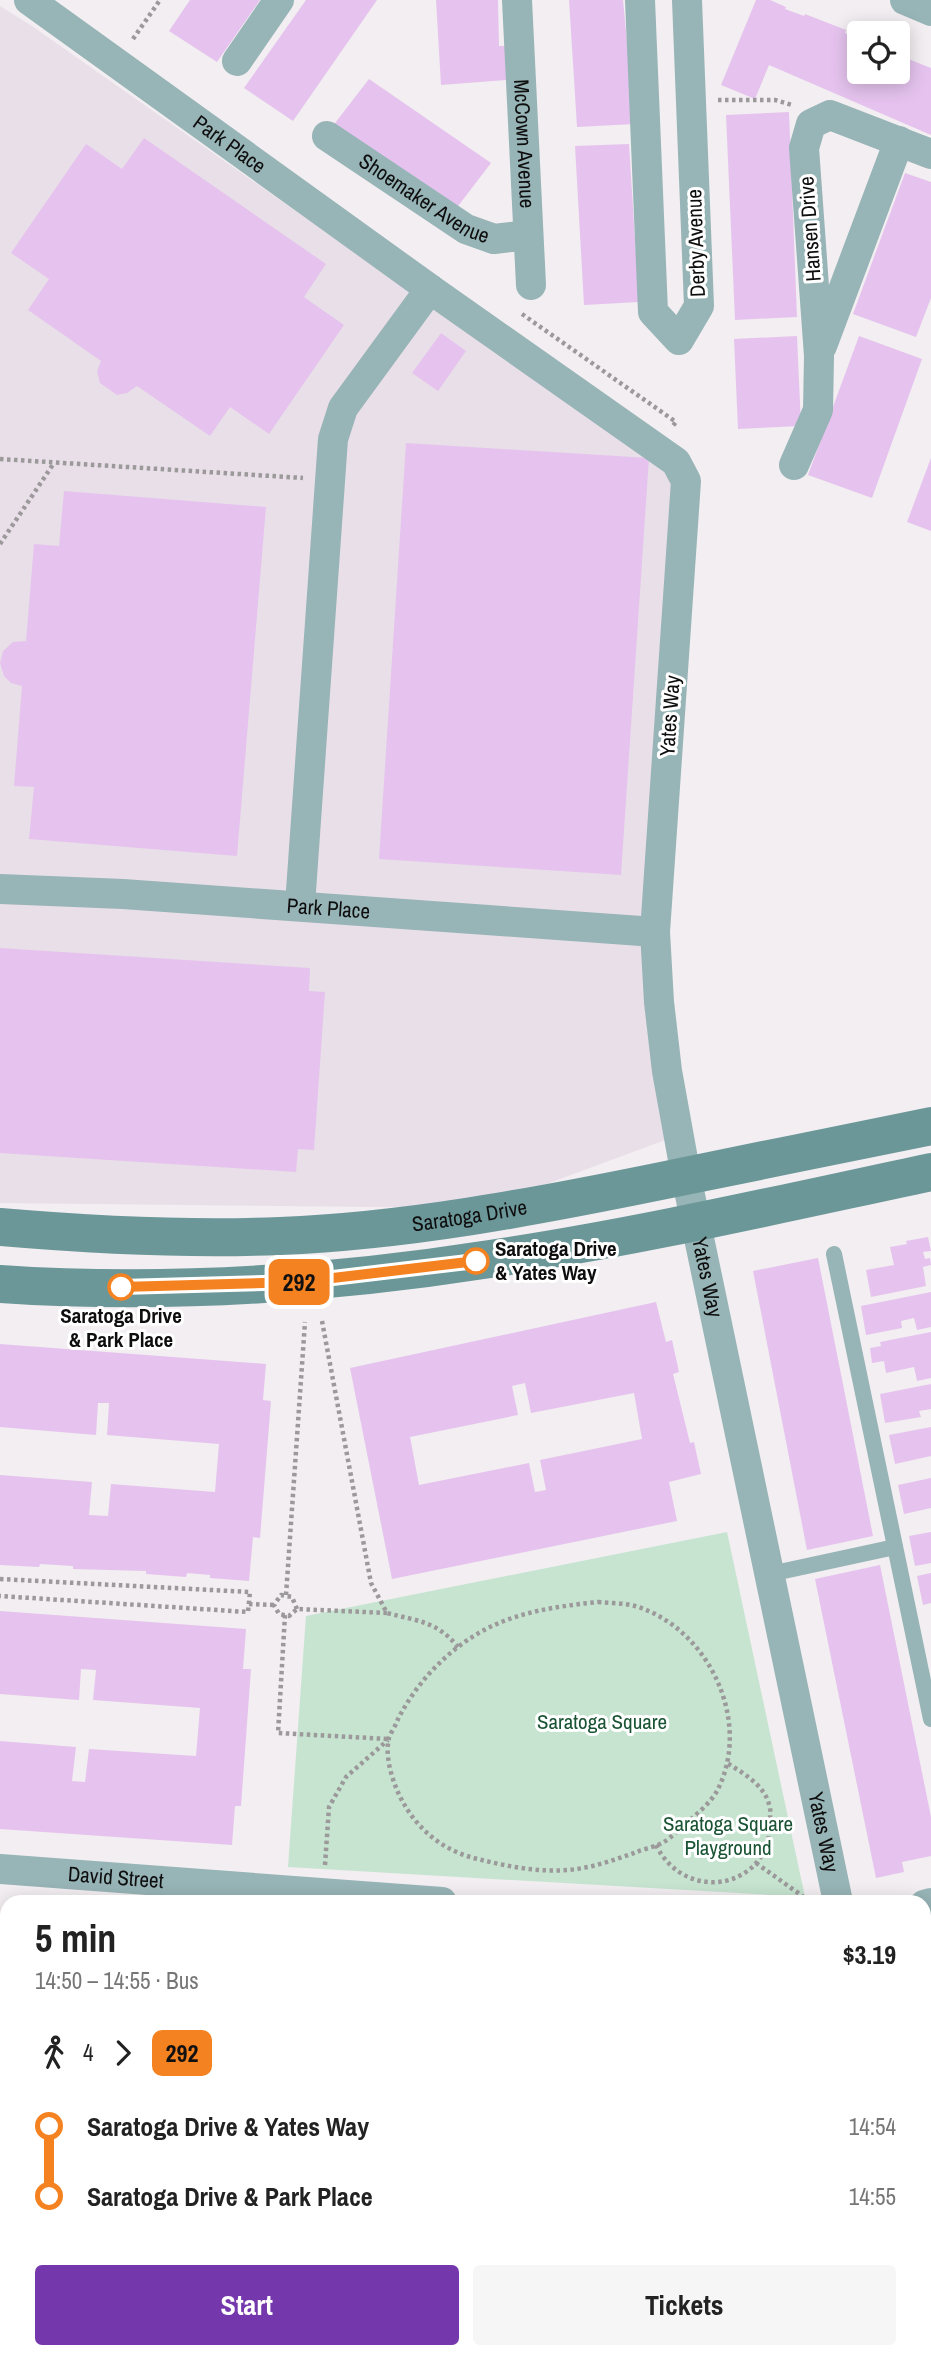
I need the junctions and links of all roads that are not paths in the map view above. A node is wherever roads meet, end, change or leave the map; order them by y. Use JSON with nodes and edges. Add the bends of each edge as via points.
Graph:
{"nodes":[{"id":1,"x":29,"y":0,"type":"edge"},
{"id":2,"x":279,"y":0,"type":"edge"},
{"id":3,"x":517,"y":0,"type":"edge"},
{"id":4,"x":639,"y":0,"type":"edge"},
{"id":5,"x":687,"y":0,"type":"edge"},
{"id":6,"x":905,"y":0,"type":"edge"},
{"id":7,"x":931,"y":11,"type":"edge"},
{"id":8,"x":237,"y":61,"type":"dead end"},
{"id":9,"x":327,"y":136,"type":"dead end"},
{"id":10,"x":899,"y":141,"type":"junction"},
{"id":11,"x":931,"y":154,"type":"edge"},
{"id":12,"x":528,"y":235,"type":"junction"},
{"id":13,"x":531,"y":285,"type":"dead end"},
{"id":14,"x":430,"y":289,"type":"junction"},
{"id":15,"x":819,"y":356,"type":"junction"},
{"id":16,"x":794,"y":465,"type":"dead end"},
{"id":17,"x":0,"y":890,"type":"edge"},
{"id":18,"x":300,"y":905,"type":"junction"},
{"id":19,"x":655,"y":932,"type":"junction"},
{"id":20,"x":931,"y":1126,"type":"edge"},
{"id":21,"x":931,"y":1172,"type":"edge"},
{"id":22,"x":686,"y":1176,"type":"junction"},
{"id":23,"x":695,"y":1221,"type":"junction"},
{"id":24,"x":0,"y":1227,"type":"edge"},
{"id":25,"x":835,"y":1254,"type":"dead end"},
{"id":26,"x":0,"y":1284,"type":"edge"},
{"id":27,"x":895,"y":1547,"type":"junction"},
{"id":28,"x":770,"y":1574,"type":"junction"},
{"id":29,"x":931,"y":1719,"type":"edge"},
{"id":30,"x":0,"y":1868,"type":"edge"},
{"id":31,"x":349,"y":1895,"type":"edge"},
{"id":32,"x":837,"y":1895,"type":"edge"}],
"edges":[{"from":1,"to":14,"type":"street","name":"Park Place"},
{"from":2,"to":8,"type":"street"},
{"from":3,"to":12,"type":"street","name":"McCown Avenue"},
{"from":4,"to":5,"type":"street","name":"Derby Avenue","via":[[653,312],[679,340],[699,306]]},
{"from":6,"to":7,"type":"street"},
{"from":9,"to":12,"type":"street","name":"Shoemaker Avenue","via":[[466,229],[494,239]]},
{"from":10,"to":11,"type":"street"},
{"from":10,"to":15,"type":"street","name":"Hansen Drive"},
{"from":10,"to":15,"type":"street","name":"Hansen Drive","via":[[830,115],[811,124],[804,148]]},
{"from":12,"to":13,"type":"street","name":"McCown Avenue"},
{"from":14,"to":18,"type":"street","via":[[343,408],[333,439]]},
{"from":14,"to":19,"type":"street","name":"Yates Way","via":[[677,462],[686,481]]},
{"from":15,"to":16,"type":"street","name":"Hansen Drive","via":[[818,410]]},
{"from":17,"to":18,"type":"street","name":"Park Place"},
{"from":18,"to":19,"type":"street","name":"Park Place"},
{"from":19,"to":22,"type":"street","name":"Yates Way","via":[[667,1071]]},
{"from":20,"to":22,"type":"main road","name":"Saratoga Drive"},
{"from":21,"to":23,"type":"main road"},
{"from":22,"to":23,"type":"street","name":"Yates Way"},
{"from":22,"to":24,"type":"main road","name":"Saratoga Drive","via":[[469,1216],[282,1236],[188,1237]]},
{"from":23,"to":26,"type":"main road","via":[[489,1260],[299,1282],[109,1287]]},
{"from":23,"to":28,"type":"street","name":"Yates Way"},
{"from":25,"to":27,"type":"lane"},
{"from":27,"to":28,"type":"lane"},
{"from":27,"to":29,"type":"lane"},
{"from":28,"to":32,"type":"street","name":"Yates Way"},
{"from":30,"to":31,"type":"street","name":"David Street"}]}
